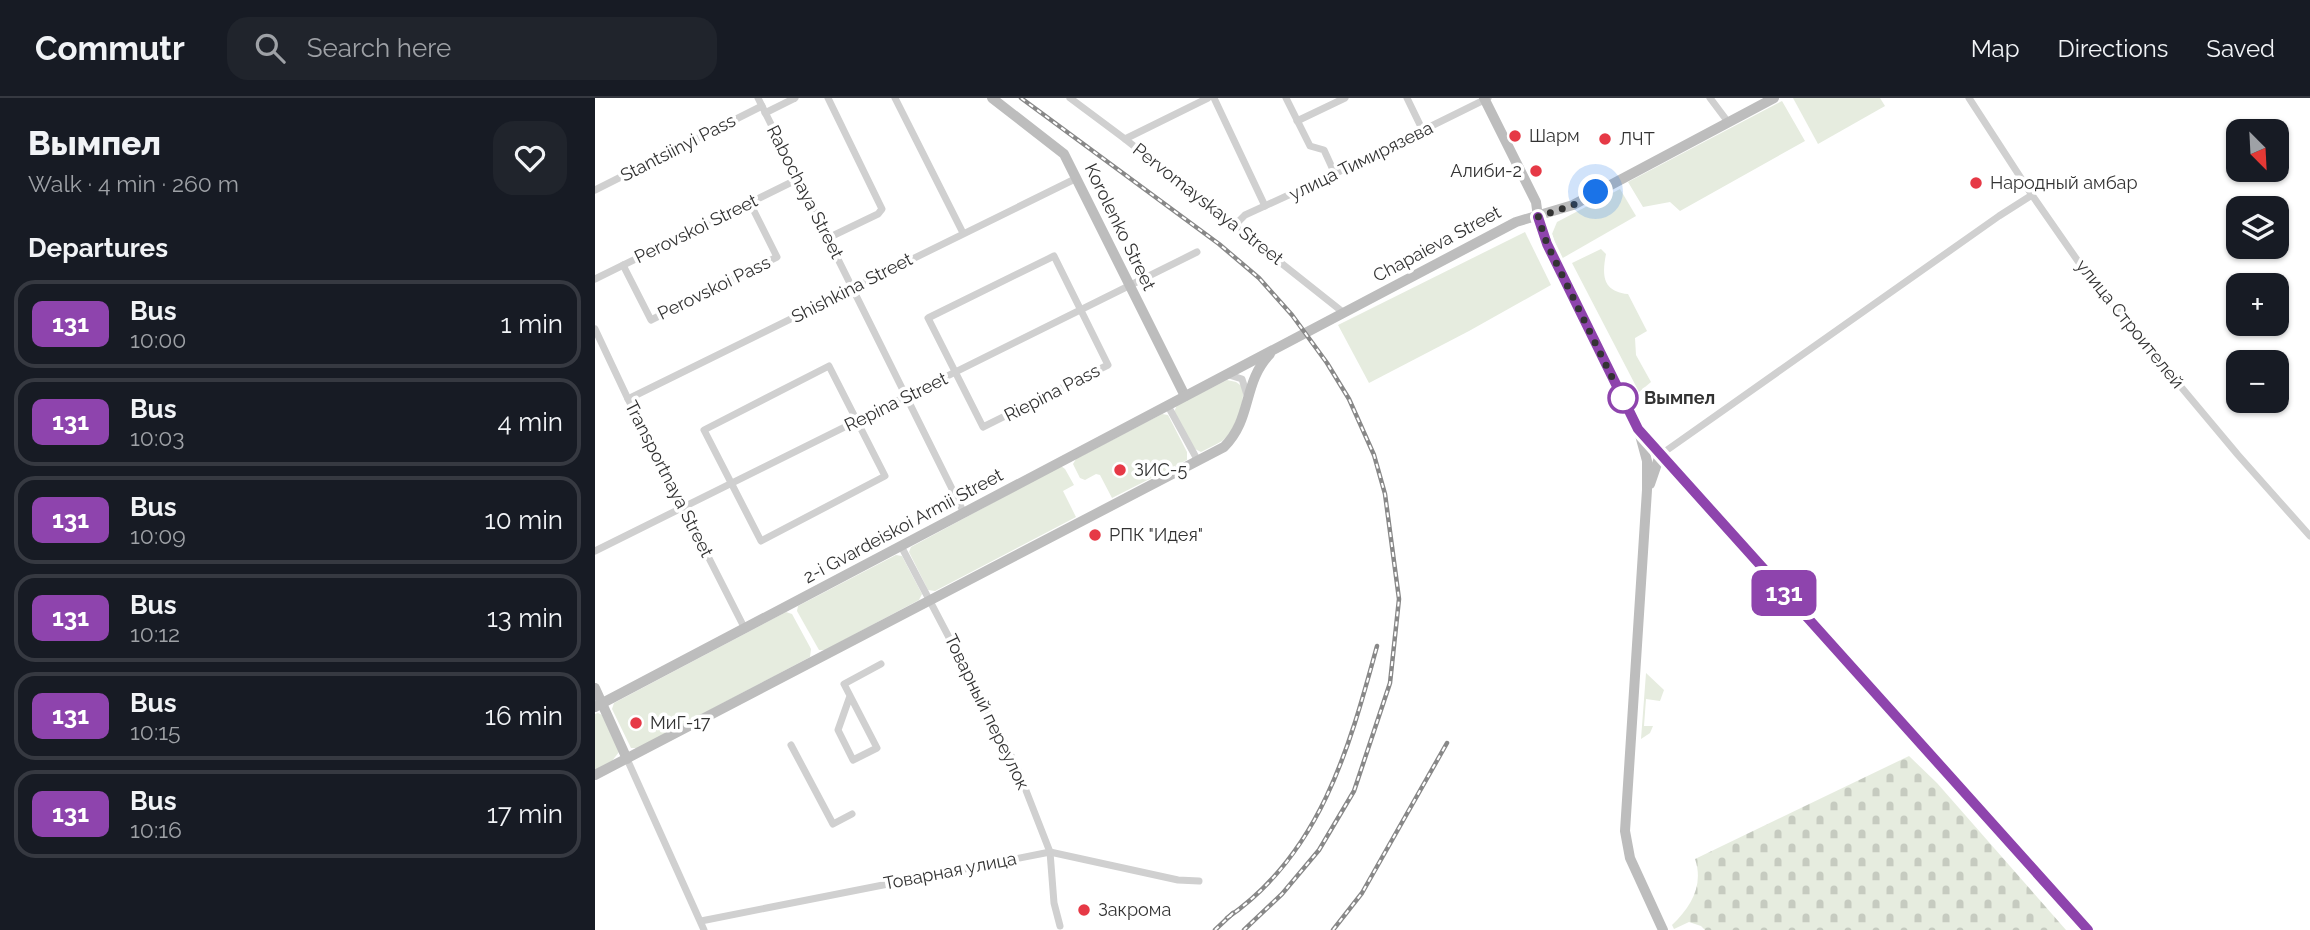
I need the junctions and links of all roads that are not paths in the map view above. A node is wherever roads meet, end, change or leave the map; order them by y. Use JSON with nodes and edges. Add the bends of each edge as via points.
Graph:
{"nodes":[{"id":1,"x":795,"y":98,"type":"edge"},
{"id":2,"x":828,"y":98,"type":"edge"},
{"id":3,"x":895,"y":98,"type":"edge"},
{"id":4,"x":992,"y":98,"type":"edge"},
{"id":5,"x":1070,"y":98,"type":"edge"},
{"id":6,"x":1208,"y":98,"type":"edge"},
{"id":7,"x":1215,"y":98,"type":"edge"},
{"id":8,"x":1286,"y":98,"type":"edge"},
{"id":9,"x":1345,"y":98,"type":"edge"},
{"id":10,"x":1407,"y":98,"type":"edge"},
{"id":11,"x":1710,"y":98,"type":"edge"},
{"id":12,"x":1969,"y":98,"type":"edge"},
{"id":13,"x":1486,"y":99,"type":"edge"},
{"id":14,"x":1768,"y":99,"type":"edge"},
{"id":15,"x":761,"y":105,"type":"edge"},
{"id":16,"x":1297,"y":121,"type":"junction"},
{"id":17,"x":1728,"y":122,"type":"junction"},
{"id":18,"x":1423,"y":131,"type":"junction"},
{"id":19,"x":1125,"y":139,"type":"junction"},
{"id":20,"x":1335,"y":174,"type":"junction"},
{"id":21,"x":1077,"y":178,"type":"junction"},
{"id":22,"x":798,"y":179,"type":"junction"},
{"id":23,"x":595,"y":190,"type":"edge"},
{"id":24,"x":2032,"y":195,"type":"junction"},
{"id":25,"x":750,"y":203,"type":"junction"},
{"id":26,"x":1265,"y":206,"type":"junction"},
{"id":27,"x":1538,"y":217,"type":"junction"},
{"id":28,"x":1235,"y":225,"type":"junction"},
{"id":29,"x":963,"y":233,"type":"junction"},
{"id":30,"x":1488,"y":237,"type":"junction"},
{"id":31,"x":828,"y":238,"type":"junction"},
{"id":32,"x":1547,"y":244,"type":"junction"},
{"id":33,"x":1197,"y":251,"type":"dead end"},
{"id":34,"x":623,"y":265,"type":"junction"},
{"id":35,"x":595,"y":279,"type":"edge"},
{"id":36,"x":1129,"y":286,"type":"junction"},
{"id":37,"x":853,"y":288,"type":"junction"},
{"id":38,"x":1081,"y":309,"type":"junction"},
{"id":39,"x":1344,"y":313,"type":"junction"},
{"id":40,"x":595,"y":329,"type":"edge"},
{"id":41,"x":1277,"y":348,"type":"junction"},
{"id":42,"x":955,"y":373,"type":"junction"},
{"id":43,"x":1226,"y":374,"type":"junction"},
{"id":44,"x":1185,"y":396,"type":"junction"},
{"id":45,"x":906,"y":397,"type":"junction"},
{"id":46,"x":1248,"y":399,"type":"junction"},
{"id":47,"x":628,"y":400,"type":"junction"},
{"id":48,"x":1168,"y":406,"type":"junction"},
{"id":49,"x":857,"y":421,"type":"junction"},
{"id":50,"x":1638,"y":429,"type":"junction"},
{"id":51,"x":1660,"y":455,"type":"junction"},
{"id":52,"x":1198,"y":461,"type":"junction"},
{"id":53,"x":731,"y":483,"type":"junction"},
{"id":54,"x":1647,"y":490,"type":"junction"},
{"id":55,"x":684,"y":507,"type":"junction"},
{"id":56,"x":964,"y":513,"type":"junction"},
{"id":57,"x":2310,"y":536,"type":"edge"},
{"id":58,"x":901,"y":546,"type":"junction"},
{"id":59,"x":595,"y":551,"type":"edge"},
{"id":60,"x":931,"y":600,"type":"junction"},
{"id":61,"x":745,"y":629,"type":"junction"},
{"id":62,"x":881,"y":664,"type":"dead end"},
{"id":63,"x":595,"y":688,"type":"edge"},
{"id":64,"x":850,"y":696,"type":"junction"},
{"id":65,"x":598,"y":705,"type":"edge"},
{"id":66,"x":791,"y":745,"type":"dead end"},
{"id":67,"x":627,"y":759,"type":"junction"},
{"id":68,"x":595,"y":775,"type":"edge"},
{"id":69,"x":852,"y":814,"type":"dead end"},
{"id":70,"x":1050,"y":852,"type":"junction"},
{"id":71,"x":1199,"y":881,"type":"dead end"},
{"id":72,"x":701,"y":921,"type":"junction"},
{"id":73,"x":1060,"y":926,"type":"dead end"},
{"id":74,"x":704,"y":930,"type":"edge"},
{"id":75,"x":1663,"y":930,"type":"edge"},
{"id":76,"x":2088,"y":930,"type":"edge"}],
"edges":[{"from":1,"to":15,"type":"street","name":"Stantsiinyi Pass"},
{"from":2,"to":31,"type":"street","via":[[882,209]]},
{"from":3,"to":29,"type":"street"},
{"from":4,"to":21,"type":"main road","name":"Korolenko Street","via":[[1064,154]]},
{"from":5,"to":19,"type":"street","name":"Pervomayskaya Street"},
{"from":6,"to":19,"type":"street"},
{"from":7,"to":26,"type":"street"},
{"from":8,"to":16,"type":"street"},
{"from":9,"to":16,"type":"street"},
{"from":10,"to":18,"type":"street"},
{"from":11,"to":17,"type":"street"},
{"from":12,"to":24,"type":"street","name":"улица Строителей"},
{"from":13,"to":18,"type":"street","name":"улица Тимирязева"},
{"from":13,"to":27,"type":"main road"},
{"from":14,"to":17,"type":"main road","name":"Chapaieva Street"},
{"from":15,"to":22,"type":"street","name":"Rabochaya Street"},
{"from":15,"to":23,"type":"street","name":"Stantsiinyi Pass"},
{"from":16,"to":20,"type":"street","via":[[1310,146],[1324,150]]},
{"from":17,"to":27,"type":"main road","name":"Chapaieva Street","via":[[1573,205]]},
{"from":18,"to":20,"type":"street","name":"улица Тимирязева"},
{"from":19,"to":28,"type":"street","name":"Pervomayskaya Street"},
{"from":20,"to":26,"type":"street","name":"улица Тимирязева"},
{"from":21,"to":29,"type":"street","name":"Shishkina Street"},
{"from":21,"to":36,"type":"main road","name":"Korolenko Street"},
{"from":22,"to":25,"type":"street","name":"Perovskoi Street"},
{"from":22,"to":31,"type":"street","name":"Rabochaya Street"},
{"from":24,"to":51,"type":"street"},
{"from":24,"to":57,"type":"street","name":"улица Строителей","via":[[2097,286]]},
{"from":25,"to":34,"type":"street","name":"Perovskoi Street"},
{"from":25,"to":34,"type":"street","name":"Perovskoi Pass","via":[[777,257],[651,320]]},
{"from":26,"to":28,"type":"street","name":"улица Тимирязева"},
{"from":27,"to":30,"type":"main road","name":"Chapaieva Street","via":[[1516,222]]},
{"from":27,"to":32,"type":"main road"},
{"from":28,"to":39,"type":"street","name":"Pervomayskaya Street"},
{"from":29,"to":37,"type":"street","name":"Shishkina Street"},
{"from":30,"to":32,"type":"main road","via":[[1525,225],[1537,230]]},
{"from":30,"to":39,"type":"main road","name":"Chapaieva Street"},
{"from":31,"to":37,"type":"street","name":"Rabochaya Street"},
{"from":32,"to":50,"type":"main road"},
{"from":33,"to":36,"type":"street","name":"Repina Street"},
{"from":34,"to":35,"type":"street","name":"Perovskoi Street"},
{"from":36,"to":38,"type":"street","name":"Repina Street"},
{"from":36,"to":44,"type":"main road","name":"Korolenko Street"},
{"from":37,"to":45,"type":"street","name":"Rabochaya Street"},
{"from":37,"to":47,"type":"street","name":"Shishkina Street"},
{"from":38,"to":42,"type":"street","name":"Repina Street"},
{"from":38,"to":42,"type":"street","name":"Riepina Pass","via":[[1054,256],[927,318]]},
{"from":38,"to":42,"type":"street","name":"Riepina Pass","via":[[1108,365],[1056,392],[983,427]]},
{"from":39,"to":41,"type":"main road","name":"Chapaieva Street"},
{"from":40,"to":47,"type":"street","name":"Transportnaya Street"},
{"from":41,"to":43,"type":"main road","name":"2-i Gvardeiskoi Armii Street"},
{"from":41,"to":46,"type":"main road","via":[[1260,364]]},
{"from":42,"to":45,"type":"street","name":"Repina Street"},
{"from":43,"to":44,"type":"main road","name":"2-i Gvardeiskoi Armii Street"},
{"from":43,"to":46,"type":"street","via":[[1242,379]]},
{"from":44,"to":48,"type":"main road","name":"2-i Gvardeiskoi Armii Street"},
{"from":45,"to":49,"type":"street","name":"Repina Street"},
{"from":45,"to":56,"type":"street","name":"Rabochaya Street"},
{"from":46,"to":52,"type":"main road","via":[[1235,437]]},
{"from":47,"to":55,"type":"street","name":"Transportnaya Street"},
{"from":48,"to":52,"type":"street"},
{"from":48,"to":56,"type":"main road","name":"2-i Gvardeiskoi Armii Street"},
{"from":49,"to":53,"type":"street","name":"Repina Street"},
{"from":49,"to":53,"type":"street","via":[[829,366],[704,430]]},
{"from":49,"to":53,"type":"street","via":[[885,476],[761,541]]},
{"from":50,"to":51,"type":"main road"},
{"from":50,"to":54,"type":"main road","via":[[1647,461]]},
{"from":51,"to":54,"type":"main road"},
{"from":51,"to":76,"type":"main road"},
{"from":52,"to":60,"type":"main road"},
{"from":53,"to":55,"type":"street","name":"Repina Street"},
{"from":54,"to":75,"type":"main road","via":[[1625,831],[1630,859]]},
{"from":55,"to":59,"type":"street","name":"Repina Street"},
{"from":55,"to":61,"type":"street","name":"Transportnaya Street"},
{"from":56,"to":58,"type":"main road","name":"2-i Gvardeiskoi Armii Street"},
{"from":58,"to":60,"type":"street","name":"Товарный переулок"},
{"from":58,"to":61,"type":"main road","name":"2-i Gvardeiskoi Armii Street"},
{"from":60,"to":67,"type":"main road"},
{"from":60,"to":70,"type":"street","name":"Товарный переулок","via":[[1016,765]]},
{"from":61,"to":65,"type":"main road","name":"2-i Gvardeiskoi Armii Street"},
{"from":62,"to":64,"type":"street","via":[[844,684]]},
{"from":63,"to":65,"type":"main road"},
{"from":64,"to":64,"type":"street","via":[[877,748],[853,760],[838,730]]},
{"from":65,"to":67,"type":"main road"},
{"from":66,"to":69,"type":"street","via":[[833,824]]},
{"from":67,"to":68,"type":"main road"},
{"from":67,"to":72,"type":"street"},
{"from":70,"to":71,"type":"street","name":"Товарная улица"},
{"from":70,"to":72,"type":"street","name":"Товарная улица"},
{"from":70,"to":73,"type":"street","name":"Товарный переулок"},
{"from":72,"to":74,"type":"street"}]}
